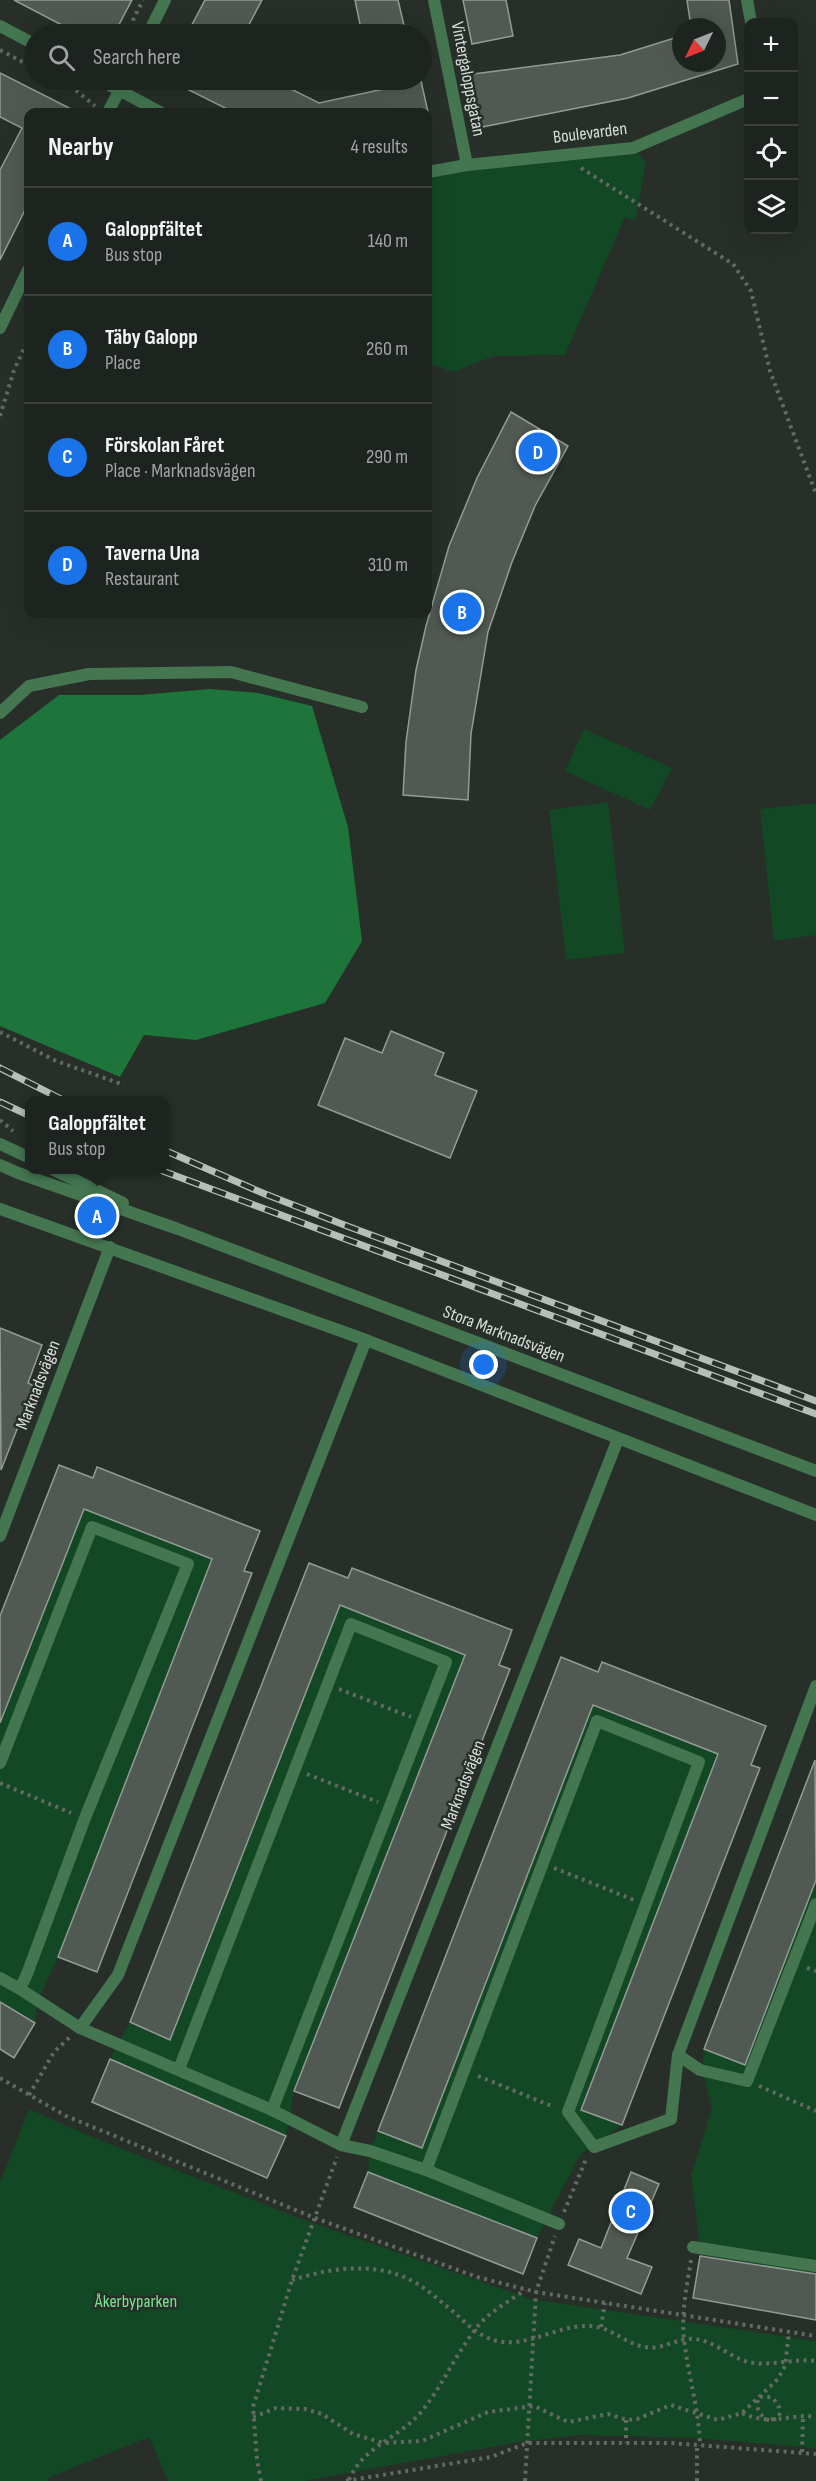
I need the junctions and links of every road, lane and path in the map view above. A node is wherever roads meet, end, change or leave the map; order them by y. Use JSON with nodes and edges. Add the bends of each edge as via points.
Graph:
{"nodes":[{"id":1,"x":143,"y":0,"type":"edge"},
{"id":2,"x":165,"y":0,"type":"edge"},
{"id":3,"x":434,"y":0,"type":"edge"},
{"id":4,"x":747,"y":0,"type":"edge"},
{"id":5,"x":750,"y":18,"type":"edge"},
{"id":6,"x":131,"y":24,"type":"edge"},
{"id":7,"x":153,"y":24,"type":"edge"},
{"id":8,"x":0,"y":26,"type":"edge"},
{"id":9,"x":24,"y":39,"type":"edge"},
{"id":10,"x":0,"y":50,"type":"edge"},
{"id":11,"x":24,"y":63,"type":"edge"},
{"id":12,"x":76,"y":90,"type":"edge"},
{"id":13,"x":119,"y":90,"type":"edge"},
{"id":14,"x":130,"y":90,"type":"edge"},
{"id":15,"x":744,"y":101,"type":"edge"},
{"id":16,"x":101,"y":108,"type":"edge"},
{"id":17,"x":106,"y":108,"type":"edge"},
{"id":18,"x":155,"y":108,"type":"edge"},
{"id":19,"x":467,"y":165,"type":"junction"},
{"id":20,"x":571,"y":167,"type":"dead end"},
{"id":21,"x":432,"y":171,"type":"edge"},
{"id":22,"x":24,"y":278,"type":"edge"},
{"id":23,"x":1,"y":323,"type":"edge"},
{"id":24,"x":24,"y":349,"type":"edge"},
{"id":25,"x":0,"y":416,"type":"edge"},
{"id":26,"x":816,"y":494,"type":"edge"},
{"id":27,"x":362,"y":707,"type":"dead end"},
{"id":28,"x":0,"y":713,"type":"edge"},
{"id":29,"x":0,"y":1032,"type":"edge"},
{"id":30,"x":124,"y":1085,"type":"dead end"},
{"id":31,"x":0,"y":1144,"type":"edge"},
{"id":32,"x":25,"y":1156,"type":"edge"},
{"id":33,"x":0,"y":1165,"type":"edge"},
{"id":34,"x":62,"y":1174,"type":"edge"},
{"id":35,"x":0,"y":1209,"type":"edge"},
{"id":36,"x":178,"y":1229,"type":"junction"},
{"id":37,"x":110,"y":1246,"type":"junction"},
{"id":38,"x":366,"y":1340,"type":"junction"},
{"id":39,"x":618,"y":1439,"type":"junction"},
{"id":40,"x":816,"y":1471,"type":"edge"},
{"id":41,"x":816,"y":1515,"type":"edge"},
{"id":42,"x":0,"y":1536,"type":"edge"},
{"id":43,"x":328,"y":1684,"type":"junction"},
{"id":44,"x":816,"y":1686,"type":"edge"},
{"id":45,"x":422,"y":1722,"type":"junction"},
{"id":46,"x":0,"y":1763,"type":"edge"},
{"id":47,"x":295,"y":1769,"type":"junction"},
{"id":48,"x":0,"y":1783,"type":"edge"},
{"id":49,"x":390,"y":1807,"type":"junction"},
{"id":50,"x":85,"y":1818,"type":"junction"},
{"id":51,"x":542,"y":1864,"type":"junction"},
{"id":52,"x":816,"y":1904,"type":"edge"},
{"id":53,"x":646,"y":1905,"type":"junction"},
{"id":54,"x":0,"y":1978,"type":"edge"},
{"id":55,"x":20,"y":1989,"type":"junction"},
{"id":56,"x":80,"y":2028,"type":"junction"},
{"id":57,"x":678,"y":2055,"type":"junction"},
{"id":58,"x":179,"y":2069,"type":"junction"},
{"id":59,"x":463,"y":2070,"type":"junction"},
{"id":60,"x":0,"y":2078,"type":"edge"},
{"id":61,"x":747,"y":2081,"type":"junction"},
{"id":62,"x":29,"y":2095,"type":"junction"},
{"id":63,"x":272,"y":2110,"type":"junction"},
{"id":64,"x":816,"y":2110,"type":"edge"},
{"id":65,"x":568,"y":2112,"type":"junction"},
{"id":66,"x":341,"y":2145,"type":"junction"},
{"id":67,"x":594,"y":2146,"type":"junction"},
{"id":68,"x":426,"y":2170,"type":"junction"},
{"id":69,"x":315,"y":2218,"type":"junction"},
{"id":70,"x":559,"y":2224,"type":"junction"},
{"id":71,"x":693,"y":2247,"type":"joint"},
{"id":72,"x":816,"y":2266,"type":"edge"},
{"id":73,"x":292,"y":2280,"type":"junction"},
{"id":74,"x":526,"y":2289,"type":"junction"},
{"id":75,"x":536,"y":2292,"type":"junction"},
{"id":76,"x":604,"y":2303,"type":"junction"},
{"id":77,"x":683,"y":2315,"type":"junction"},
{"id":78,"x":602,"y":2327,"type":"junction"},
{"id":79,"x":474,"y":2331,"type":"junction"},
{"id":80,"x":789,"y":2332,"type":"junction"},
{"id":81,"x":816,"y":2336,"type":"edge"},
{"id":82,"x":532,"y":2338,"type":"junction"},
{"id":83,"x":684,"y":2340,"type":"junction"},
{"id":84,"x":786,"y":2361,"type":"junction"},
{"id":85,"x":816,"y":2361,"type":"edge"},
{"id":86,"x":759,"y":2398,"type":"junction"},
{"id":87,"x":529,"y":2407,"type":"junction"},
{"id":88,"x":742,"y":2413,"type":"junction"},
{"id":89,"x":699,"y":2415,"type":"junction"},
{"id":90,"x":803,"y":2416,"type":"junction"},
{"id":91,"x":253,"y":2417,"type":"junction"},
{"id":92,"x":816,"y":2417,"type":"edge"},
{"id":93,"x":626,"y":2420,"type":"junction"},
{"id":94,"x":771,"y":2421,"type":"junction"},
{"id":95,"x":382,"y":2442,"type":"junction"},
{"id":96,"x":626,"y":2443,"type":"junction"},
{"id":97,"x":527,"y":2444,"type":"junction"},
{"id":98,"x":699,"y":2445,"type":"junction"},
{"id":99,"x":801,"y":2452,"type":"junction"},
{"id":100,"x":816,"y":2454,"type":"edge"},
{"id":101,"x":261,"y":2481,"type":"edge"},
{"id":102,"x":347,"y":2481,"type":"edge"},
{"id":103,"x":525,"y":2481,"type":"edge"},
{"id":104,"x":697,"y":2481,"type":"edge"}],
"edges":[{"from":1,"to":6,"type":"path"},
{"from":2,"to":7,"type":"street"},
{"from":3,"to":19,"type":"street","name":"Vintergaloppsgatan"},
{"from":4,"to":5,"type":"street"},
{"from":8,"to":9,"type":"street"},
{"from":10,"to":11,"type":"path"},
{"from":12,"to":16,"type":"path"},
{"from":13,"to":17,"type":"street"},
{"from":14,"to":18,"type":"street"},
{"from":15,"to":19,"type":"street","name":"Boulevarden","via":[[633,148]]},
{"from":19,"to":21,"type":"street","name":"Boulevarden"},
{"from":20,"to":26,"type":"path","via":[[579,167],[733,264],[751,291],[770,370]]},
{"from":22,"to":23,"type":"street"},
{"from":24,"to":25,"type":"path"},
{"from":27,"to":28,"type":"street","via":[[231,672],[101,674],[28,686]]},
{"from":29,"to":30,"type":"path","via":[[56,1061]]},
{"from":31,"to":32,"type":"street"},
{"from":33,"to":36,"type":"street","name":"Stora Marknadsvägen"},
{"from":34,"to":36,"type":"street","name":"Stora Marknadsvägen"},
{"from":35,"to":37,"type":"street"},
{"from":36,"to":40,"type":"street","name":"Stora Marknadsvägen"},
{"from":37,"to":38,"type":"street"},
{"from":37,"to":42,"type":"street","name":"Marknadsvägen"},
{"from":38,"to":39,"type":"street"},
{"from":38,"to":56,"type":"street","via":[[118,1975]]},
{"from":39,"to":41,"type":"street"},
{"from":39,"to":66,"type":"street","name":"Marknadsvägen"},
{"from":43,"to":45,"type":"path"},
{"from":43,"to":45,"type":"street","via":[[351,1624],[446,1662]]},
{"from":43,"to":47,"type":"street"},
{"from":44,"to":57,"type":"street"},
{"from":45,"to":49,"type":"street"},
{"from":46,"to":50,"type":"street","via":[[92,1527],[188,1564]]},
{"from":47,"to":49,"type":"path"},
{"from":47,"to":58,"type":"street"},
{"from":48,"to":50,"type":"path"},
{"from":49,"to":63,"type":"street"},
{"from":50,"to":55,"type":"street"},
{"from":51,"to":53,"type":"path"},
{"from":51,"to":53,"type":"street","via":[[597,1721],[699,1762]]},
{"from":51,"to":59,"type":"street"},
{"from":52,"to":61,"type":"street"},
{"from":53,"to":65,"type":"street"},
{"from":54,"to":55,"type":"street"},
{"from":55,"to":56,"type":"street"},
{"from":56,"to":58,"type":"street"},
{"from":56,"to":62,"type":"path","via":[[54,2052]]},
{"from":57,"to":61,"type":"street","via":[[700,2070]]},
{"from":57,"to":67,"type":"street","via":[[671,2119]]},
{"from":58,"to":63,"type":"street"},
{"from":59,"to":65,"type":"path"},
{"from":59,"to":68,"type":"street"},
{"from":60,"to":62,"type":"path"},
{"from":61,"to":64,"type":"path"},
{"from":62,"to":69,"type":"path","via":[[66,2116]]},
{"from":63,"to":66,"type":"street"},
{"from":65,"to":67,"type":"street"},
{"from":66,"to":68,"type":"street"},
{"from":66,"to":69,"type":"path"},
{"from":67,"to":70,"type":"path"},
{"from":68,"to":70,"type":"street"},
{"from":69,"to":73,"type":"path"},
{"from":69,"to":74,"type":"path","via":[[477,2277]]},
{"from":70,"to":75,"type":"path"},
{"from":71,"to":72,"type":"street"},
{"from":71,"to":77,"type":"path"},
{"from":73,"to":79,"type":"path","via":[[338,2268],[403,2276],[417,2283]]},
{"from":73,"to":91,"type":"path"},
{"from":74,"to":75,"type":"path"},
{"from":74,"to":79,"type":"path"},
{"from":75,"to":76,"type":"path"},
{"from":75,"to":82,"type":"path"},
{"from":76,"to":77,"type":"path"},
{"from":76,"to":78,"type":"path"},
{"from":77,"to":80,"type":"path"},
{"from":77,"to":83,"type":"path"},
{"from":78,"to":82,"type":"path","via":[[574,2326]]},
{"from":78,"to":83,"type":"path","via":[[642,2347],[658,2349]]},
{"from":79,"to":82,"type":"path","via":[[508,2342]]},
{"from":79,"to":95,"type":"path","via":[[421,2412],[408,2426]]},
{"from":80,"to":81,"type":"path"},
{"from":80,"to":84,"type":"path"},
{"from":82,"to":87,"type":"path"},
{"from":83,"to":84,"type":"path","via":[[698,2340],[759,2364]]},
{"from":83,"to":89,"type":"path"},
{"from":84,"to":85,"type":"path"},
{"from":84,"to":86,"type":"path","via":[[782,2374]]},
{"from":86,"to":88,"type":"path"},
{"from":86,"to":94,"type":"path","via":[[757,2409]]},
{"from":86,"to":94,"type":"path","via":[[771,2397],[780,2407],[778,2417]]},
{"from":87,"to":93,"type":"path","via":[[568,2422],[608,2414]]},
{"from":87,"to":95,"type":"path","via":[[481,2414],[422,2441]]},
{"from":87,"to":97,"type":"path"},
{"from":88,"to":89,"type":"path","via":[[718,2420]]},
{"from":88,"to":94,"type":"path"},
{"from":89,"to":93,"type":"path","via":[[671,2405],[637,2420]]},
{"from":89,"to":98,"type":"path"},
{"from":90,"to":92,"type":"path"},
{"from":90,"to":94,"type":"path"},
{"from":90,"to":99,"type":"path"},
{"from":91,"to":95,"type":"path","via":[[276,2408],[305,2409],[322,2414],[353,2434]]},
{"from":91,"to":101,"type":"path"},
{"from":93,"to":96,"type":"path"},
{"from":95,"to":102,"type":"path","via":[[360,2462]]},
{"from":96,"to":97,"type":"path"},
{"from":96,"to":98,"type":"path"},
{"from":97,"to":102,"type":"path","via":[[491,2457]]},
{"from":97,"to":103,"type":"path"},
{"from":98,"to":99,"type":"path"},
{"from":98,"to":104,"type":"path"},
{"from":99,"to":100,"type":"path"}]}
